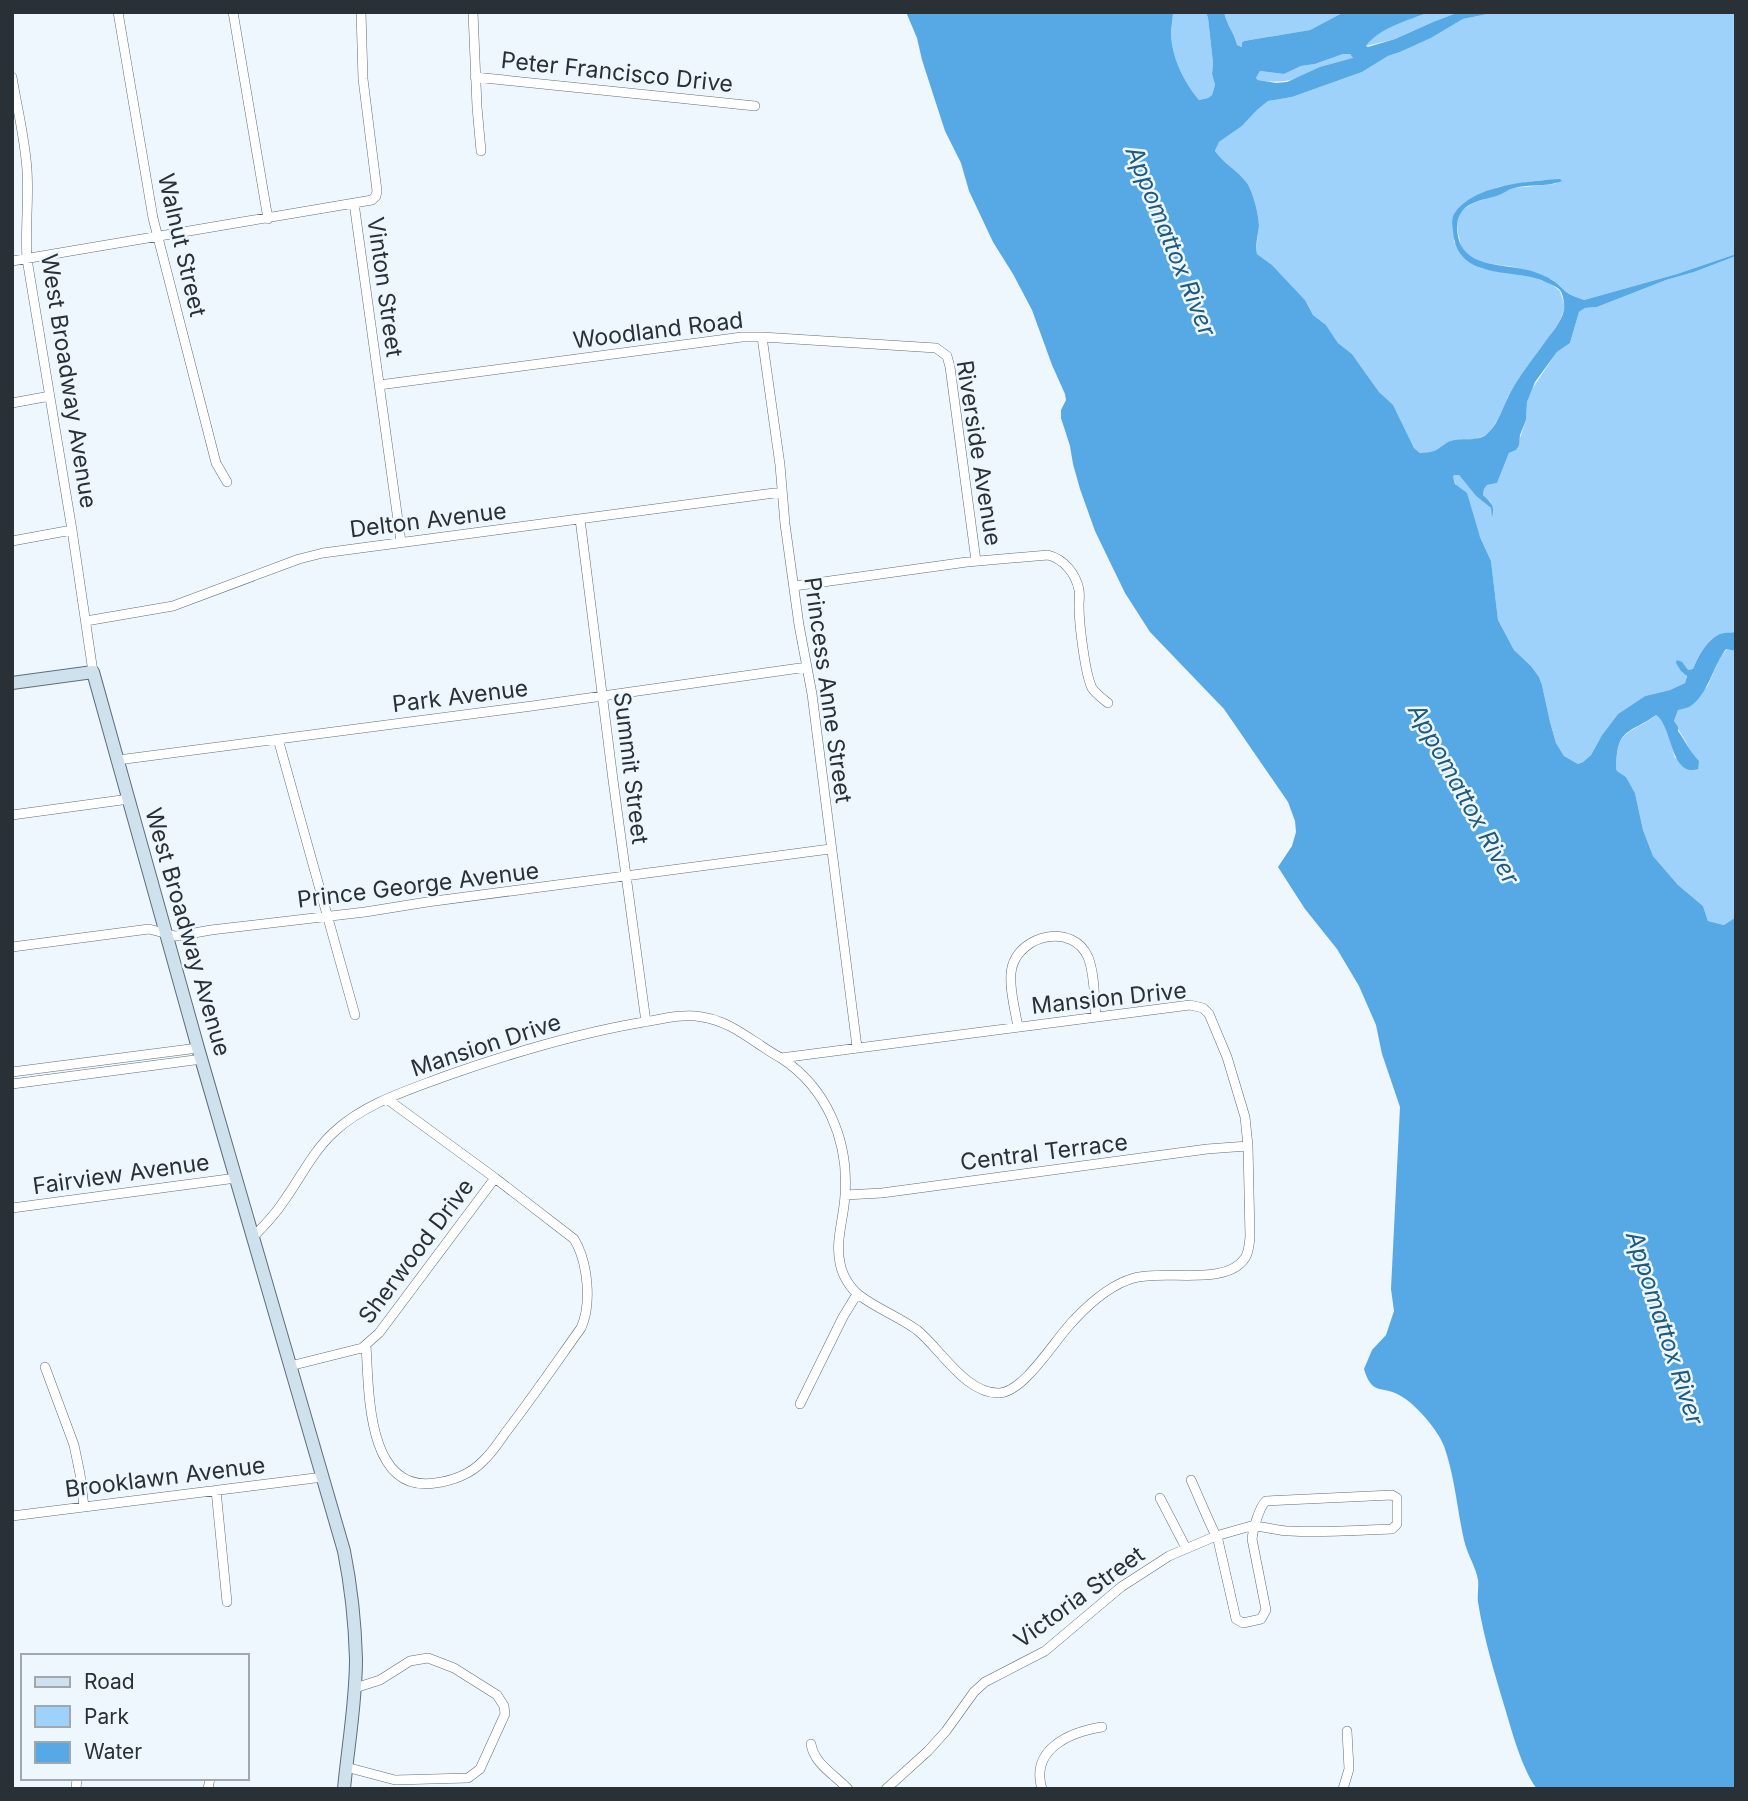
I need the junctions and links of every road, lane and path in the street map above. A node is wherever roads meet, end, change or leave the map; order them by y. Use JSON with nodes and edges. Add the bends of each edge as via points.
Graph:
{"nodes":[{"id":1,"x":118,"y":12,"type":"edge"},
{"id":2,"x":233,"y":12,"type":"edge"},
{"id":3,"x":361,"y":12,"type":"edge"},
{"id":4,"x":473,"y":12,"type":"edge"},
{"id":5,"x":12,"y":76,"type":"edge"},
{"id":6,"x":475,"y":77,"type":"junction"},
{"id":7,"x":755,"y":106,"type":"dead end"},
{"id":8,"x":481,"y":151,"type":"dead end"},
{"id":9,"x":354,"y":203,"type":"junction"},
{"id":10,"x":268,"y":219,"type":"junction"},
{"id":11,"x":157,"y":237,"type":"junction"},
{"id":12,"x":27,"y":259,"type":"junction"},
{"id":13,"x":12,"y":261,"type":"edge"},
{"id":14,"x":762,"y":337,"type":"junction"},
{"id":15,"x":942,"y":351,"type":"joint"},
{"id":16,"x":379,"y":385,"type":"junction"},
{"id":17,"x":50,"y":396,"type":"junction"},
{"id":18,"x":12,"y":403,"type":"edge"},
{"id":19,"x":227,"y":482,"type":"dead end"},
{"id":20,"x":782,"y":492,"type":"junction"},
{"id":21,"x":580,"y":519,"type":"junction"},
{"id":22,"x":72,"y":530,"type":"junction"},
{"id":23,"x":12,"y":541,"type":"edge"},
{"id":24,"x":401,"y":542,"type":"junction"},
{"id":25,"x":976,"y":561,"type":"junction"},
{"id":26,"x":794,"y":586,"type":"junction"},
{"id":27,"x":86,"y":621,"type":"junction"},
{"id":28,"x":807,"y":667,"type":"junction"},
{"id":29,"x":93,"y":672,"type":"junction"},
{"id":30,"x":12,"y":683,"type":"edge"},
{"id":31,"x":603,"y":696,"type":"junction"},
{"id":32,"x":1108,"y":703,"type":"dead end"},
{"id":33,"x":278,"y":739,"type":"junction"},
{"id":34,"x":118,"y":760,"type":"junction"},
{"id":35,"x":129,"y":799,"type":"junction"},
{"id":36,"x":12,"y":815,"type":"edge"},
{"id":37,"x":830,"y":849,"type":"junction"},
{"id":38,"x":626,"y":877,"type":"junction"},
{"id":39,"x":327,"y":916,"type":"junction"},
{"id":40,"x":167,"y":934,"type":"junction"},
{"id":41,"x":12,"y":947,"type":"edge"},
{"id":42,"x":355,"y":1016,"type":"dead end"},
{"id":43,"x":1096,"y":1016,"type":"junction"},
{"id":44,"x":646,"y":1022,"type":"junction"},
{"id":45,"x":1018,"y":1027,"type":"junction"},
{"id":46,"x":857,"y":1048,"type":"junction"},
{"id":47,"x":200,"y":1054,"type":"junction"},
{"id":48,"x":781,"y":1058,"type":"junction"},
{"id":49,"x":12,"y":1072,"type":"edge"},
{"id":50,"x":12,"y":1084,"type":"edge"},
{"id":51,"x":387,"y":1099,"type":"junction"},
{"id":52,"x":1248,"y":1146,"type":"junction"},
{"id":53,"x":236,"y":1178,"type":"junction"},
{"id":54,"x":495,"y":1178,"type":"junction"},
{"id":55,"x":845,"y":1195,"type":"junction"},
{"id":56,"x":12,"y":1208,"type":"edge"},
{"id":57,"x":253,"y":1237,"type":"junction"},
{"id":58,"x":857,"y":1294,"type":"junction"},
{"id":59,"x":366,"y":1345,"type":"junction"},
{"id":60,"x":290,"y":1366,"type":"junction"},
{"id":61,"x":45,"y":1367,"type":"dead end"},
{"id":62,"x":800,"y":1404,"type":"dead end"},
{"id":63,"x":323,"y":1477,"type":"junction"},
{"id":64,"x":1191,"y":1480,"type":"dead end"},
{"id":65,"x":216,"y":1490,"type":"junction"},
{"id":66,"x":1160,"y":1498,"type":"dead end"},
{"id":67,"x":84,"y":1507,"type":"junction"},
{"id":68,"x":12,"y":1516,"type":"edge"},
{"id":69,"x":1256,"y":1526,"type":"junction"},
{"id":70,"x":1216,"y":1536,"type":"junction"},
{"id":71,"x":1186,"y":1548,"type":"junction"},
{"id":72,"x":227,"y":1602,"type":"dead end"},
{"id":73,"x":355,"y":1688,"type":"junction"},
{"id":74,"x":1102,"y":1727,"type":"dead end"},
{"id":75,"x":1347,"y":1731,"type":"dead end"},
{"id":76,"x":811,"y":1744,"type":"dead end"},
{"id":77,"x":346,"y":1767,"type":"junction"},
{"id":78,"x":344,"y":1789,"type":"edge"},
{"id":79,"x":848,"y":1789,"type":"edge"},
{"id":80,"x":886,"y":1789,"type":"edge"},
{"id":81,"x":1042,"y":1789,"type":"edge"},
{"id":82,"x":1343,"y":1789,"type":"edge"}],
"edges":[{"from":1,"to":11,"type":"street","name":"Walnut Street"},
{"from":2,"to":10,"type":"street"},
{"from":3,"to":9,"type":"street","name":"Vinton Street","via":[[363,79],[377,191],[372,200]]},
{"from":4,"to":6,"type":"street"},
{"from":5,"to":12,"type":"street","name":"West Broadway Avenue","via":[[27,166]]},
{"from":6,"to":7,"type":"street","name":"Peter Francisco Drive"},
{"from":6,"to":8,"type":"street"},
{"from":9,"to":10,"type":"street"},
{"from":9,"to":16,"type":"street","name":"Vinton Street"},
{"from":10,"to":11,"type":"street"},
{"from":11,"to":12,"type":"street"},
{"from":11,"to":19,"type":"street","name":"Walnut Street","via":[[216,463]]},
{"from":12,"to":13,"type":"street"},
{"from":12,"to":17,"type":"street","name":"West Broadway Avenue"},
{"from":14,"to":15,"type":"street","name":"Woodland Road"},
{"from":14,"to":16,"type":"street","name":"Woodland Road"},
{"from":14,"to":20,"type":"street","name":"Princess Anne Street"},
{"from":15,"to":25,"type":"street","name":"Riverside Avenue","via":[[950,367]]},
{"from":16,"to":24,"type":"street","name":"Vinton Street"},
{"from":17,"to":18,"type":"street"},
{"from":17,"to":22,"type":"street","name":"West Broadway Avenue"},
{"from":20,"to":21,"type":"street","name":"Delton Avenue"},
{"from":20,"to":26,"type":"street","name":"Princess Anne Street"},
{"from":21,"to":24,"type":"street","name":"Delton Avenue"},
{"from":21,"to":31,"type":"street","name":"Summit Street"},
{"from":22,"to":23,"type":"street"},
{"from":22,"to":27,"type":"street","name":"West Broadway Avenue"},
{"from":24,"to":27,"type":"street","name":"Delton Avenue","via":[[299,559],[173,606]]},
{"from":25,"to":26,"type":"street"},
{"from":25,"to":32,"type":"street","via":[[1048,555],[1067,565],[1079,587],[1089,676],[1093,688]]},
{"from":26,"to":28,"type":"street","name":"Princess Anne Street"},
{"from":27,"to":29,"type":"street","name":"West Broadway Avenue"},
{"from":28,"to":31,"type":"street","name":"Park Avenue"},
{"from":28,"to":37,"type":"street","name":"Princess Anne Street"},
{"from":29,"to":30,"type":"main road"},
{"from":29,"to":34,"type":"main road","name":"West Broadway Avenue"},
{"from":31,"to":33,"type":"street","name":"Park Avenue"},
{"from":31,"to":38,"type":"street","name":"Summit Street"},
{"from":33,"to":34,"type":"street","name":"Park Avenue"},
{"from":33,"to":39,"type":"street"},
{"from":34,"to":35,"type":"main road","name":"West Broadway Avenue"},
{"from":35,"to":36,"type":"street"},
{"from":35,"to":40,"type":"main road","name":"West Broadway Avenue"},
{"from":37,"to":38,"type":"street","name":"Prince George Avenue"},
{"from":37,"to":46,"type":"street","name":"Princess Anne Street"},
{"from":38,"to":39,"type":"street","name":"Prince George Avenue"},
{"from":38,"to":44,"type":"street","name":"Summit Street"},
{"from":39,"to":40,"type":"street","name":"Prince George Avenue"},
{"from":39,"to":42,"type":"street"},
{"from":40,"to":41,"type":"street","name":"Prince George Avenue","via":[[149,929]]},
{"from":40,"to":47,"type":"main road","name":"West Broadway Avenue"},
{"from":43,"to":45,"type":"street","name":"Mansion Drive"},
{"from":43,"to":45,"type":"street","via":[[1087,956],[1069,939],[1050,936],[1026,947],[1013,965]]},
{"from":43,"to":52,"type":"street","name":"Mansion Drive","via":[[1190,1005],[1209,1014],[1245,1117]]},
{"from":44,"to":48,"type":"street","name":"Mansion Drive","via":[[684,1016],[712,1019]]},
{"from":44,"to":51,"type":"street","name":"Mansion Drive","via":[[510,1054]]},
{"from":45,"to":46,"type":"street","name":"Mansion Drive"},
{"from":46,"to":48,"type":"street","name":"Mansion Drive"},
{"from":47,"to":49,"type":"street"},
{"from":47,"to":50,"type":"street"},
{"from":47,"to":53,"type":"main road","name":"West Broadway Avenue"},
{"from":48,"to":55,"type":"street","name":"Mansion Drive","via":[[817,1091],[834,1120],[844,1156]]},
{"from":51,"to":54,"type":"street","name":"Sherwood Drive"},
{"from":51,"to":57,"type":"street","name":"Mansion Drive","via":[[334,1132]]},
{"from":52,"to":55,"type":"street","name":"Central Terrace"},
{"from":52,"to":58,"type":"street","name":"Mansion Drive","via":[[1250,1237],[1240,1265],[1226,1272],[1146,1276],[1123,1282],[1074,1320],[1012,1390],[989,1391],[964,1378],[919,1332]]},
{"from":53,"to":56,"type":"street","name":"Fairview Avenue"},
{"from":53,"to":57,"type":"main road","name":"West Broadway Avenue"},
{"from":54,"to":59,"type":"street","name":"Sherwood Drive"},
{"from":54,"to":59,"type":"street","name":"Sherwood Drive","via":[[574,1239],[588,1302],[581,1328],[483,1462],[458,1477],[431,1484],[406,1479],[390,1465],[372,1422]]},
{"from":55,"to":58,"type":"street","name":"Mansion Drive","via":[[840,1264]]},
{"from":57,"to":60,"type":"main road","name":"West Broadway Avenue"},
{"from":58,"to":62,"type":"street"},
{"from":59,"to":60,"type":"street","name":"Sherwood Drive"},
{"from":60,"to":63,"type":"main road","name":"West Broadway Avenue"},
{"from":61,"to":67,"type":"street","via":[[74,1445]]},
{"from":63,"to":65,"type":"street","name":"Brooklawn Avenue"},
{"from":63,"to":73,"type":"main road","name":"West Broadway Avenue","via":[[349,1578]]},
{"from":64,"to":70,"type":"street"},
{"from":65,"to":67,"type":"street","name":"Brooklawn Avenue"},
{"from":65,"to":72,"type":"street"},
{"from":66,"to":71,"type":"street"},
{"from":67,"to":68,"type":"street","name":"Brooklawn Avenue"},
{"from":69,"to":69,"type":"street","via":[[1266,1501],[1392,1495],[1396,1499],[1397,1524],[1392,1529],[1286,1531]]},
{"from":69,"to":70,"type":"street","name":"Victoria Street"},
{"from":69,"to":70,"type":"street","via":[[1252,1539],[1266,1610],[1258,1621],[1236,1619]]},
{"from":70,"to":71,"type":"street","name":"Victoria Street"},
{"from":71,"to":80,"type":"street","name":"Victoria Street","via":[[1133,1578],[1035,1657],[985,1682],[928,1751]]},
{"from":73,"to":77,"type":"main road","name":"West Broadway Avenue"},
{"from":73,"to":77,"type":"street","via":[[380,1680],[410,1661],[428,1658],[454,1668],[496,1695],[505,1714],[480,1769],[468,1778],[394,1780]]},
{"from":74,"to":81,"type":"street","via":[[1077,1732],[1049,1751],[1041,1765]]},
{"from":75,"to":82,"type":"street","via":[[1349,1769]]},
{"from":76,"to":79,"type":"street","via":[[816,1759]]},
{"from":77,"to":78,"type":"main road","name":"West Broadway Avenue"}]}
